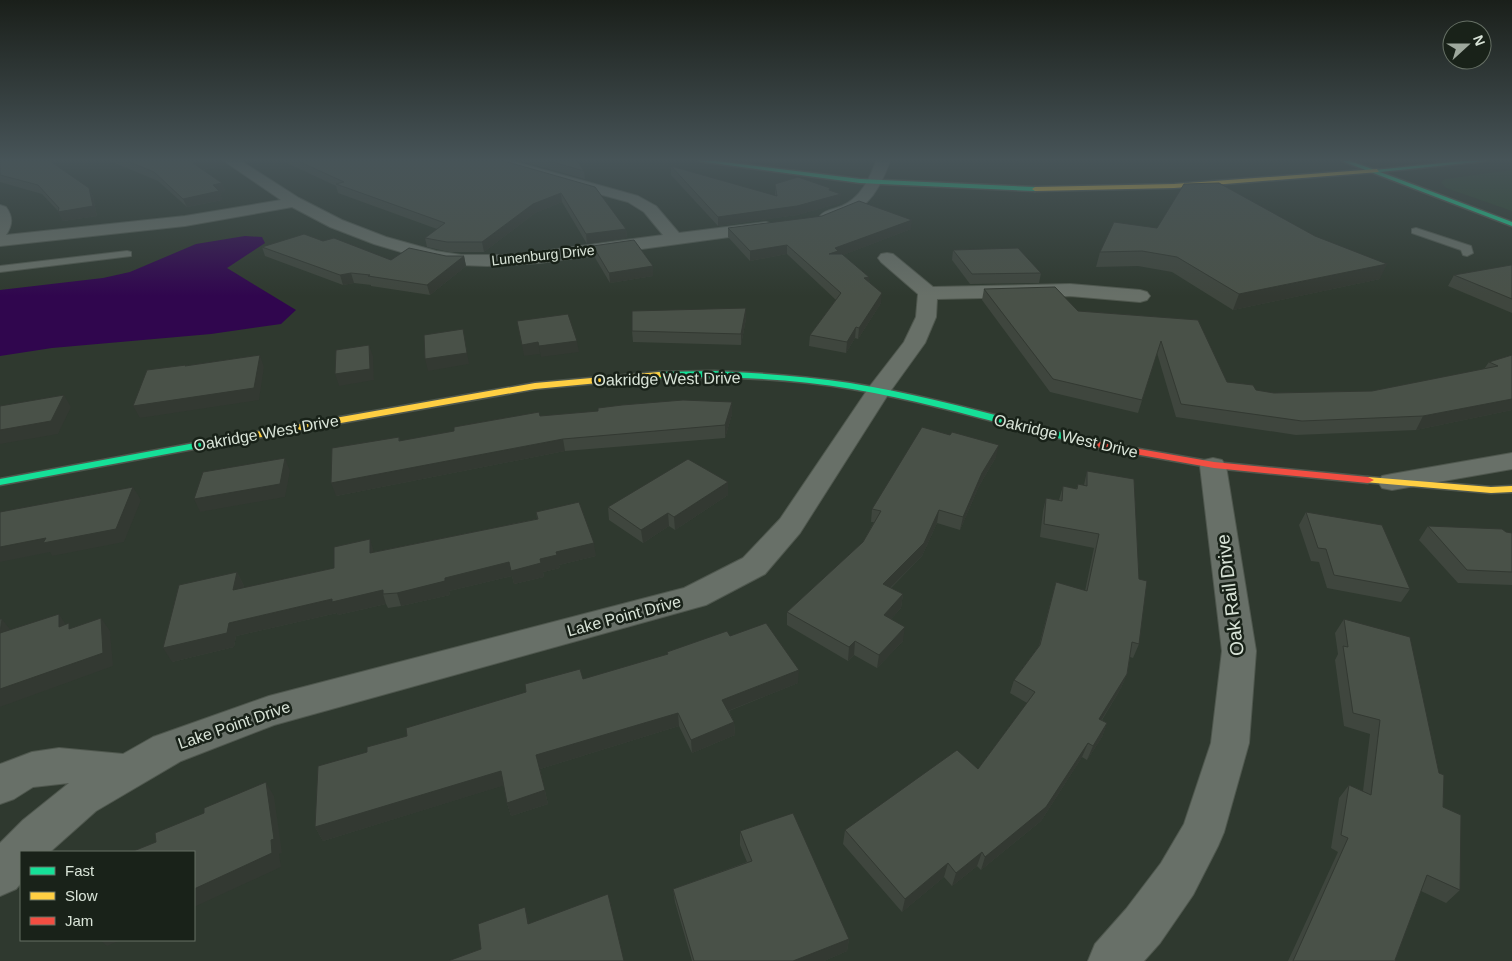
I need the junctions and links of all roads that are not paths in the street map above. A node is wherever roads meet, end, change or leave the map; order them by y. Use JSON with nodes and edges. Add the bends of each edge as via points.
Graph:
{"nodes":[{"id":1,"x":276,"y":206,"type":"edge"},
{"id":2,"x":303,"y":206,"type":"edge"},
{"id":3,"x":644,"y":206,"type":"edge"},
{"id":4,"x":855,"y":206,"type":"edge"},
{"id":5,"x":1463,"y":206,"type":"edge"},
{"id":6,"x":0,"y":210,"type":"edge"},
{"id":7,"x":811,"y":220,"type":"edge"},
{"id":8,"x":1512,"y":224,"type":"edge"},
{"id":9,"x":781,"y":225,"type":"edge"},
{"id":10,"x":0,"y":232,"type":"edge"},
{"id":11,"x":1416,"y":232,"type":"dead end"},
{"id":12,"x":674,"y":238,"type":"junction"},
{"id":13,"x":0,"y":241,"type":"edge"},
{"id":14,"x":1467,"y":253,"type":"dead end"},
{"id":15,"x":127,"y":254,"type":"dead end"},
{"id":16,"x":887,"y":258,"type":"dead end"},
{"id":17,"x":0,"y":270,"type":"edge"},
{"id":18,"x":928,"y":293,"type":"junction"},
{"id":19,"x":1140,"y":296,"type":"dead end"},
{"id":20,"x":878,"y":391,"type":"junction"},
{"id":21,"x":1512,"y":461,"type":"edge"},
{"id":22,"x":1213,"y":466,"type":"junction"},
{"id":23,"x":0,"y":482,"type":"edge"},
{"id":24,"x":1392,"y":482,"type":"junction"},
{"id":25,"x":1512,"y":489,"type":"edge"},
{"id":26,"x":128,"y":772,"type":"junction"},
{"id":27,"x":0,"y":786,"type":"edge"},
{"id":28,"x":22,"y":851,"type":"edge"},
{"id":29,"x":20,"y":853,"type":"edge"},
{"id":30,"x":0,"y":874,"type":"edge"},
{"id":31,"x":1112,"y":961,"type":"edge"}],
"edges":[{"from":1,"to":13,"type":"street","via":[[220,217]]},
{"from":2,"to":12,"type":"street","name":"Lunenburg Drive","via":[[411,251],[448,258],[508,261]]},
{"from":3,"to":12,"type":"street"},
{"from":4,"to":7,"type":"street"},
{"from":5,"to":8,"type":"main road"},
{"from":6,"to":10,"type":"street","via":[[4,226]]},
{"from":9,"to":12,"type":"street","name":"Lunenburg Drive"},
{"from":11,"to":14,"type":"lane","via":[[1467,248]]},
{"from":15,"to":17,"type":"lane"},
{"from":16,"to":18,"type":"street"},
{"from":18,"to":19,"type":"street","via":[[1070,290]]},
{"from":18,"to":20,"type":"street","name":"Lake Point Drive","via":[[926,317],[914,343]]},
{"from":20,"to":22,"type":"main road","name":"Oakridge West Drive","via":[[1120,449]]},
{"from":20,"to":23,"type":"main road","name":"Oakridge West Drive","via":[[794,380],[712,375],[581,380],[448,400]]},
{"from":20,"to":26,"type":"street","name":"Lake Point Drive","via":[[790,526],[754,566],[725,582],[694,597],[269,710],[167,749]]},
{"from":21,"to":24,"type":"street","name":"Oakridge West Drive"},
{"from":22,"to":24,"type":"main road","name":"Oakridge West Drive"},
{"from":22,"to":31,"type":"street","name":"Oak Rail Drive","via":[[1239,651],[1230,742],[1203,832],[1177,879],[1143,926]]},
{"from":24,"to":25,"type":"main road","name":"Oakridge West Drive"},
{"from":26,"to":27,"type":"street","via":[[48,767],[20,774]]},
{"from":26,"to":28,"type":"street","name":"Lake Point Drive","via":[[81,798]]},
{"from":29,"to":30,"type":"street","name":"Lake Point Drive"}]}
